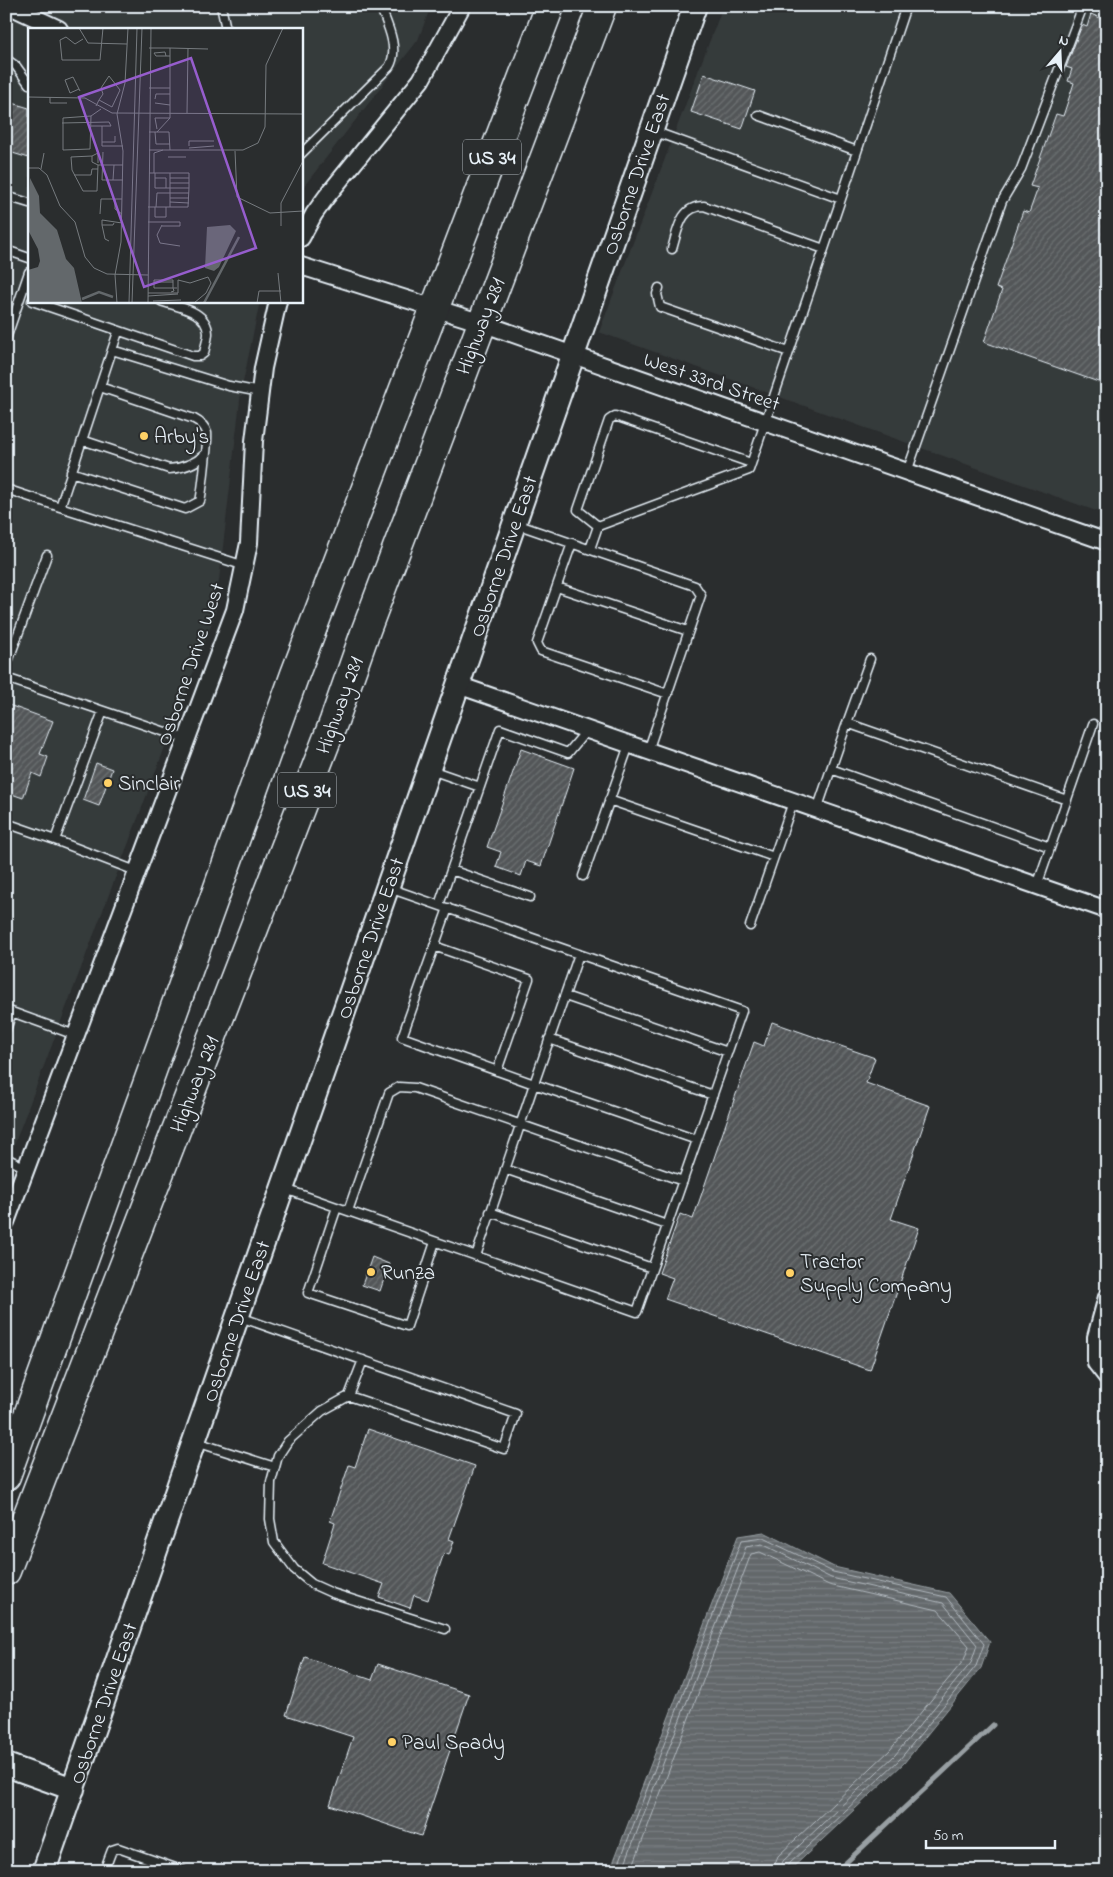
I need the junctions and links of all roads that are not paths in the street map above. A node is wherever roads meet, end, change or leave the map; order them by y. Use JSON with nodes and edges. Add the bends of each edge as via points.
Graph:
{"nodes":[{"id":1,"x":10,"y":6,"type":"edge"},
{"id":2,"x":221,"y":6,"type":"edge"},
{"id":3,"x":380,"y":6,"type":"edge"},
{"id":4,"x":462,"y":6,"type":"edge"},
{"id":5,"x":550,"y":6,"type":"edge"},
{"id":6,"x":602,"y":6,"type":"edge"},
{"id":7,"x":695,"y":6,"type":"edge"},
{"id":8,"x":906,"y":6,"type":"edge"},
{"id":9,"x":1083,"y":6,"type":"edge"},
{"id":10,"x":57,"y":28,"type":"edge"},
{"id":11,"x":226,"y":28,"type":"edge"},
{"id":12,"x":6,"y":59,"type":"edge"},
{"id":13,"x":28,"y":83,"type":"edge"},
{"id":14,"x":758,"y":115,"type":"dead end"},
{"id":15,"x":651,"y":131,"type":"junction"},
{"id":16,"x":857,"y":151,"type":"junction"},
{"id":17,"x":302,"y":153,"type":"edge"},
{"id":18,"x":6,"y":196,"type":"edge"},
{"id":19,"x":841,"y":199,"type":"junction"},
{"id":20,"x":28,"y":203,"type":"edge"},
{"id":21,"x":302,"y":236,"type":"edge"},
{"id":22,"x":672,"y":249,"type":"dead end"},
{"id":23,"x":824,"y":249,"type":"junction"},
{"id":24,"x":6,"y":250,"type":"edge"},
{"id":25,"x":28,"y":258,"type":"edge"},
{"id":26,"x":302,"y":266,"type":"edge"},
{"id":27,"x":28,"y":275,"type":"edge"},
{"id":28,"x":659,"y":288,"type":"dead end"},
{"id":29,"x":20,"y":297,"type":"junction"},
{"id":30,"x":28,"y":300,"type":"edge"},
{"id":31,"x":35,"y":302,"type":"edge"},
{"id":32,"x":163,"y":302,"type":"edge"},
{"id":33,"x":278,"y":302,"type":"edge"},
{"id":34,"x":435,"y":308,"type":"junction"},
{"id":35,"x":482,"y":323,"type":"junction"},
{"id":36,"x":118,"y":332,"type":"junction"},
{"id":37,"x":6,"y":339,"type":"edge"},
{"id":38,"x":112,"y":350,"type":"junction"},
{"id":39,"x":789,"y":352,"type":"junction"},
{"id":40,"x":573,"y":355,"type":"junction"},
{"id":41,"x":100,"y":387,"type":"junction"},
{"id":42,"x":260,"y":392,"type":"junction"},
{"id":43,"x":765,"y":422,"type":"junction"},
{"id":44,"x":82,"y":440,"type":"junction"},
{"id":45,"x":204,"y":455,"type":"junction"},
{"id":46,"x":751,"y":463,"type":"junction"},
{"id":47,"x":71,"y":472,"type":"junction"},
{"id":48,"x":907,"y":472,"type":"junction"},
{"id":49,"x":6,"y":489,"type":"edge"},
{"id":50,"x":60,"y":507,"type":"junction"},
{"id":51,"x":514,"y":524,"type":"junction"},
{"id":52,"x":598,"y":526,"type":"junction"},
{"id":53,"x":1107,"y":542,"type":"edge"},
{"id":54,"x":572,"y":543,"type":"junction"},
{"id":55,"x":590,"y":549,"type":"junction"},
{"id":56,"x":48,"y":555,"type":"dead end"},
{"id":57,"x":244,"y":566,"type":"junction"},
{"id":58,"x":557,"y":587,"type":"junction"},
{"id":59,"x":688,"y":631,"type":"junction"},
{"id":60,"x":870,"y":659,"type":"dead end"},
{"id":61,"x":6,"y":667,"type":"edge"},
{"id":62,"x":6,"y":678,"type":"edge"},
{"id":63,"x":458,"y":685,"type":"junction"},
{"id":64,"x":668,"y":694,"type":"junction"},
{"id":65,"x":104,"y":711,"type":"junction"},
{"id":66,"x":847,"y":723,"type":"junction"},
{"id":67,"x":1093,"y":724,"type":"dead end"},
{"id":68,"x":587,"y":730,"type":"junction"},
{"id":69,"x":186,"y":739,"type":"junction"},
{"id":70,"x":629,"y":745,"type":"junction"},
{"id":71,"x":648,"y":752,"type":"junction"},
{"id":72,"x":429,"y":769,"type":"junction"},
{"id":73,"x":831,"y":769,"type":"junction"},
{"id":74,"x":480,"y":787,"type":"junction"},
{"id":75,"x":610,"y":800,"type":"junction"},
{"id":76,"x":1067,"y":800,"type":"junction"},
{"id":77,"x":793,"y":802,"type":"junction"},
{"id":78,"x":817,"y":810,"type":"junction"},
{"id":79,"x":6,"y":823,"type":"edge"},
{"id":80,"x":55,"y":840,"type":"junction"},
{"id":81,"x":1050,"y":847,"type":"junction"},
{"id":82,"x":774,"y":857,"type":"junction"},
{"id":83,"x":451,"y":870,"type":"junction"},
{"id":84,"x":136,"y":871,"type":"junction"},
{"id":85,"x":583,"y":876,"type":"dead end"},
{"id":86,"x":1037,"y":886,"type":"junction"},
{"id":87,"x":388,"y":887,"type":"junction"},
{"id":88,"x":530,"y":897,"type":"dead end"},
{"id":89,"x":439,"y":905,"type":"junction"},
{"id":90,"x":448,"y":908,"type":"junction"},
{"id":91,"x":1107,"y":910,"type":"edge"},
{"id":92,"x":750,"y":926,"type":"dead end"},
{"id":93,"x":434,"y":946,"type":"junction"},
{"id":94,"x":579,"y":954,"type":"junction"},
{"id":95,"x":565,"y":996,"type":"junction"},
{"id":96,"x":9,"y":1011,"type":"edge"},
{"id":97,"x":6,"y":1030,"type":"edge"},
{"id":98,"x":76,"y":1035,"type":"junction"},
{"id":99,"x":549,"y":1039,"type":"junction"},
{"id":100,"x":728,"y":1052,"type":"junction"},
{"id":101,"x":497,"y":1070,"type":"junction"},
{"id":102,"x":534,"y":1084,"type":"junction"},
{"id":103,"x":713,"y":1095,"type":"junction"},
{"id":104,"x":520,"y":1124,"type":"junction"},
{"id":105,"x":697,"y":1140,"type":"junction"},
{"id":106,"x":6,"y":1158,"type":"edge"},
{"id":107,"x":26,"y":1168,"type":"junction"},
{"id":108,"x":505,"y":1169,"type":"junction"},
{"id":109,"x":683,"y":1181,"type":"junction"},
{"id":110,"x":282,"y":1189,"type":"junction"},
{"id":111,"x":337,"y":1207,"type":"junction"},
{"id":112,"x":348,"y":1212,"type":"junction"},
{"id":113,"x":490,"y":1212,"type":"junction"},
{"id":114,"x":6,"y":1222,"type":"edge"},
{"id":115,"x":668,"y":1225,"type":"junction"},
{"id":116,"x":435,"y":1242,"type":"junction"},
{"id":117,"x":476,"y":1256,"type":"junction"},
{"id":118,"x":652,"y":1268,"type":"junction"},
{"id":119,"x":1107,"y":1297,"type":"edge"},
{"id":120,"x":238,"y":1316,"type":"junction"},
{"id":121,"x":363,"y":1360,"type":"junction"},
{"id":122,"x":1107,"y":1377,"type":"edge"},
{"id":123,"x":349,"y":1396,"type":"junction"},
{"id":124,"x":194,"y":1441,"type":"junction"},
{"id":125,"x":275,"y":1467,"type":"junction"},
{"id":126,"x":6,"y":1476,"type":"edge"},
{"id":127,"x":6,"y":1571,"type":"edge"},
{"id":128,"x":445,"y":1629,"type":"dead end"},
{"id":129,"x":6,"y":1765,"type":"edge"},
{"id":130,"x":73,"y":1789,"type":"junction"},
{"id":131,"x":44,"y":1871,"type":"edge"},
{"id":132,"x":105,"y":1871,"type":"edge"},
{"id":133,"x":184,"y":1871,"type":"edge"}],
"edges":[{"from":1,"to":10,"type":"street"},
{"from":2,"to":11,"type":"lane"},
{"from":3,"to":17,"type":"lane","via":[[394,49],[394,59]]},
{"from":4,"to":21,"type":"street","via":[[421,80],[327,196]]},
{"from":5,"to":34,"type":"highway","name":"Highway 281","number":"US 34"},
{"from":6,"to":35,"type":"highway","name":"Highway 281","number":"US 34"},
{"from":7,"to":15,"type":"street","name":"Osborne Drive East"},
{"from":8,"to":16,"type":"lane"},
{"from":9,"to":48,"type":"lane","via":[[1021,169],[1002,201]]},
{"from":12,"to":13,"type":"lane","via":[[16,66]]},
{"from":14,"to":16,"type":"lane"},
{"from":15,"to":19,"type":"lane"},
{"from":15,"to":40,"type":"street","name":"Osborne Drive East"},
{"from":16,"to":19,"type":"lane"},
{"from":18,"to":20,"type":"lane"},
{"from":19,"to":23,"type":"lane"},
{"from":22,"to":23,"type":"lane","via":[[685,212],[693,206],[704,206]]},
{"from":23,"to":39,"type":"lane"},
{"from":24,"to":25,"type":"lane"},
{"from":26,"to":34,"type":"street","name":"West 33rd Street"},
{"from":27,"to":29,"type":"lane"},
{"from":28,"to":39,"type":"lane","via":[[660,307]]},
{"from":29,"to":30,"type":"lane"},
{"from":29,"to":37,"type":"lane"},
{"from":31,"to":36,"type":"lane"},
{"from":32,"to":36,"type":"lane","via":[[196,313],[204,320],[208,332],[204,353],[200,356]]},
{"from":33,"to":42,"type":"street","name":"Osborne Drive West"},
{"from":34,"to":35,"type":"street","name":"West 33rd Street"},
{"from":34,"to":126,"type":"highway","name":"Highway 281","number":"US 34","via":[[295,674]]},
{"from":35,"to":40,"type":"street","name":"West 33rd Street"},
{"from":35,"to":127,"type":"highway","name":"Highway 281","number":"US 34","via":[[330,730]]},
{"from":36,"to":38,"type":"lane"},
{"from":38,"to":41,"type":"lane"},
{"from":38,"to":42,"type":"lane","via":[[229,386]]},
{"from":39,"to":43,"type":"lane"},
{"from":40,"to":43,"type":"street","name":"West 33rd Street"},
{"from":40,"to":51,"type":"street","name":"Osborne Drive East"},
{"from":41,"to":44,"type":"lane"},
{"from":41,"to":45,"type":"lane","via":[[198,421],[207,435]]},
{"from":42,"to":57,"type":"street","name":"Osborne Drive West","via":[[249,543]]},
{"from":43,"to":46,"type":"lane"},
{"from":43,"to":48,"type":"street","name":"West 33rd Street"},
{"from":44,"to":45,"type":"lane","via":[[169,469],[179,468]]},
{"from":44,"to":47,"type":"lane"},
{"from":45,"to":47,"type":"lane","via":[[200,501],[185,509]]},
{"from":46,"to":52,"type":"lane","via":[[749,470]]},
{"from":46,"to":52,"type":"lane","via":[[616,416],[609,420],[578,510]]},
{"from":47,"to":50,"type":"lane"},
{"from":48,"to":53,"type":"street","name":"West 33rd Street"},
{"from":49,"to":50,"type":"lane"},
{"from":50,"to":57,"type":"lane"},
{"from":51,"to":54,"type":"lane"},
{"from":51,"to":63,"type":"street","name":"Osborne Drive East"},
{"from":52,"to":55,"type":"lane"},
{"from":54,"to":55,"type":"lane"},
{"from":54,"to":58,"type":"lane"},
{"from":55,"to":59,"type":"lane","via":[[695,586],[701,595]]},
{"from":56,"to":61,"type":"lane"},
{"from":57,"to":69,"type":"street","name":"Osborne Drive West","via":[[235,610]]},
{"from":58,"to":59,"type":"lane"},
{"from":58,"to":64,"type":"lane","via":[[537,643],[541,651]]},
{"from":59,"to":64,"type":"lane"},
{"from":60,"to":66,"type":"lane"},
{"from":62,"to":65,"type":"lane"},
{"from":63,"to":68,"type":"street"},
{"from":63,"to":72,"type":"street","name":"Osborne Drive East"},
{"from":64,"to":71,"type":"lane"},
{"from":65,"to":69,"type":"lane"},
{"from":65,"to":80,"type":"lane"},
{"from":66,"to":73,"type":"lane"},
{"from":66,"to":76,"type":"lane"},
{"from":67,"to":76,"type":"lane"},
{"from":68,"to":70,"type":"street"},
{"from":68,"to":74,"type":"lane","via":[[568,753],[500,729]]},
{"from":69,"to":84,"type":"street","name":"Osborne Drive West"},
{"from":70,"to":71,"type":"street"},
{"from":70,"to":75,"type":"lane"},
{"from":71,"to":77,"type":"street"},
{"from":72,"to":74,"type":"lane"},
{"from":72,"to":87,"type":"street","name":"Osborne Drive East"},
{"from":73,"to":78,"type":"lane"},
{"from":73,"to":81,"type":"lane"},
{"from":74,"to":83,"type":"lane"},
{"from":75,"to":82,"type":"lane"},
{"from":75,"to":85,"type":"lane"},
{"from":76,"to":81,"type":"lane"},
{"from":77,"to":78,"type":"street"},
{"from":77,"to":82,"type":"lane"},
{"from":78,"to":86,"type":"street"},
{"from":79,"to":80,"type":"lane"},
{"from":80,"to":84,"type":"lane"},
{"from":81,"to":86,"type":"lane"},
{"from":82,"to":92,"type":"lane"},
{"from":83,"to":88,"type":"lane"},
{"from":83,"to":89,"type":"lane"},
{"from":84,"to":98,"type":"street","name":"Osborne Drive West"},
{"from":86,"to":91,"type":"street"},
{"from":87,"to":89,"type":"lane"},
{"from":87,"to":110,"type":"street","name":"Osborne Drive East"},
{"from":89,"to":90,"type":"lane"},
{"from":90,"to":93,"type":"lane"},
{"from":90,"to":94,"type":"lane"},
{"from":93,"to":101,"type":"lane","via":[[402,1037]]},
{"from":93,"to":101,"type":"lane","via":[[529,979]]},
{"from":94,"to":95,"type":"lane"},
{"from":94,"to":100,"type":"lane","via":[[742,1011]]},
{"from":95,"to":99,"type":"lane"},
{"from":95,"to":100,"type":"lane"},
{"from":96,"to":97,"type":"lane"},
{"from":96,"to":98,"type":"lane"},
{"from":98,"to":107,"type":"street","name":"Osborne Drive West"},
{"from":99,"to":102,"type":"lane"},
{"from":99,"to":103,"type":"lane"},
{"from":100,"to":103,"type":"lane"},
{"from":101,"to":102,"type":"lane"},
{"from":102,"to":104,"type":"lane"},
{"from":102,"to":105,"type":"lane"},
{"from":103,"to":105,"type":"lane"},
{"from":104,"to":108,"type":"lane"},
{"from":104,"to":109,"type":"lane"},
{"from":104,"to":112,"type":"lane","via":[[415,1088],[399,1087],[389,1093]]},
{"from":105,"to":109,"type":"lane"},
{"from":106,"to":107,"type":"lane"},
{"from":107,"to":114,"type":"street","name":"Osborne Drive West"},
{"from":108,"to":113,"type":"lane"},
{"from":108,"to":115,"type":"lane"},
{"from":109,"to":115,"type":"lane"},
{"from":110,"to":111,"type":"lane"},
{"from":110,"to":120,"type":"street","name":"Osborne Drive East"},
{"from":111,"to":112,"type":"lane"},
{"from":111,"to":116,"type":"lane","via":[[308,1292],[407,1326]]},
{"from":112,"to":116,"type":"lane"},
{"from":113,"to":117,"type":"lane"},
{"from":113,"to":118,"type":"lane"},
{"from":115,"to":118,"type":"lane"},
{"from":116,"to":117,"type":"lane"},
{"from":117,"to":118,"type":"lane","via":[[637,1312]]},
{"from":119,"to":122,"type":"street","via":[[1096,1337],[1096,1363]]},
{"from":120,"to":121,"type":"lane"},
{"from":120,"to":124,"type":"street","name":"Osborne Drive East"},
{"from":121,"to":123,"type":"lane"},
{"from":121,"to":123,"type":"lane","via":[[516,1414],[504,1449]]},
{"from":123,"to":125,"type":"lane","via":[[322,1411],[288,1441]]},
{"from":124,"to":125,"type":"lane"},
{"from":124,"to":130,"type":"street","name":"Osborne Drive East"},
{"from":125,"to":128,"type":"lane","via":[[271,1482],[270,1519],[274,1542],[294,1569],[312,1584],[332,1593]]},
{"from":129,"to":130,"type":"street"},
{"from":130,"to":131,"type":"street","name":"Osborne Drive East"},
{"from":132,"to":133,"type":"lane","via":[[112,1850],[118,1848]]}]}
